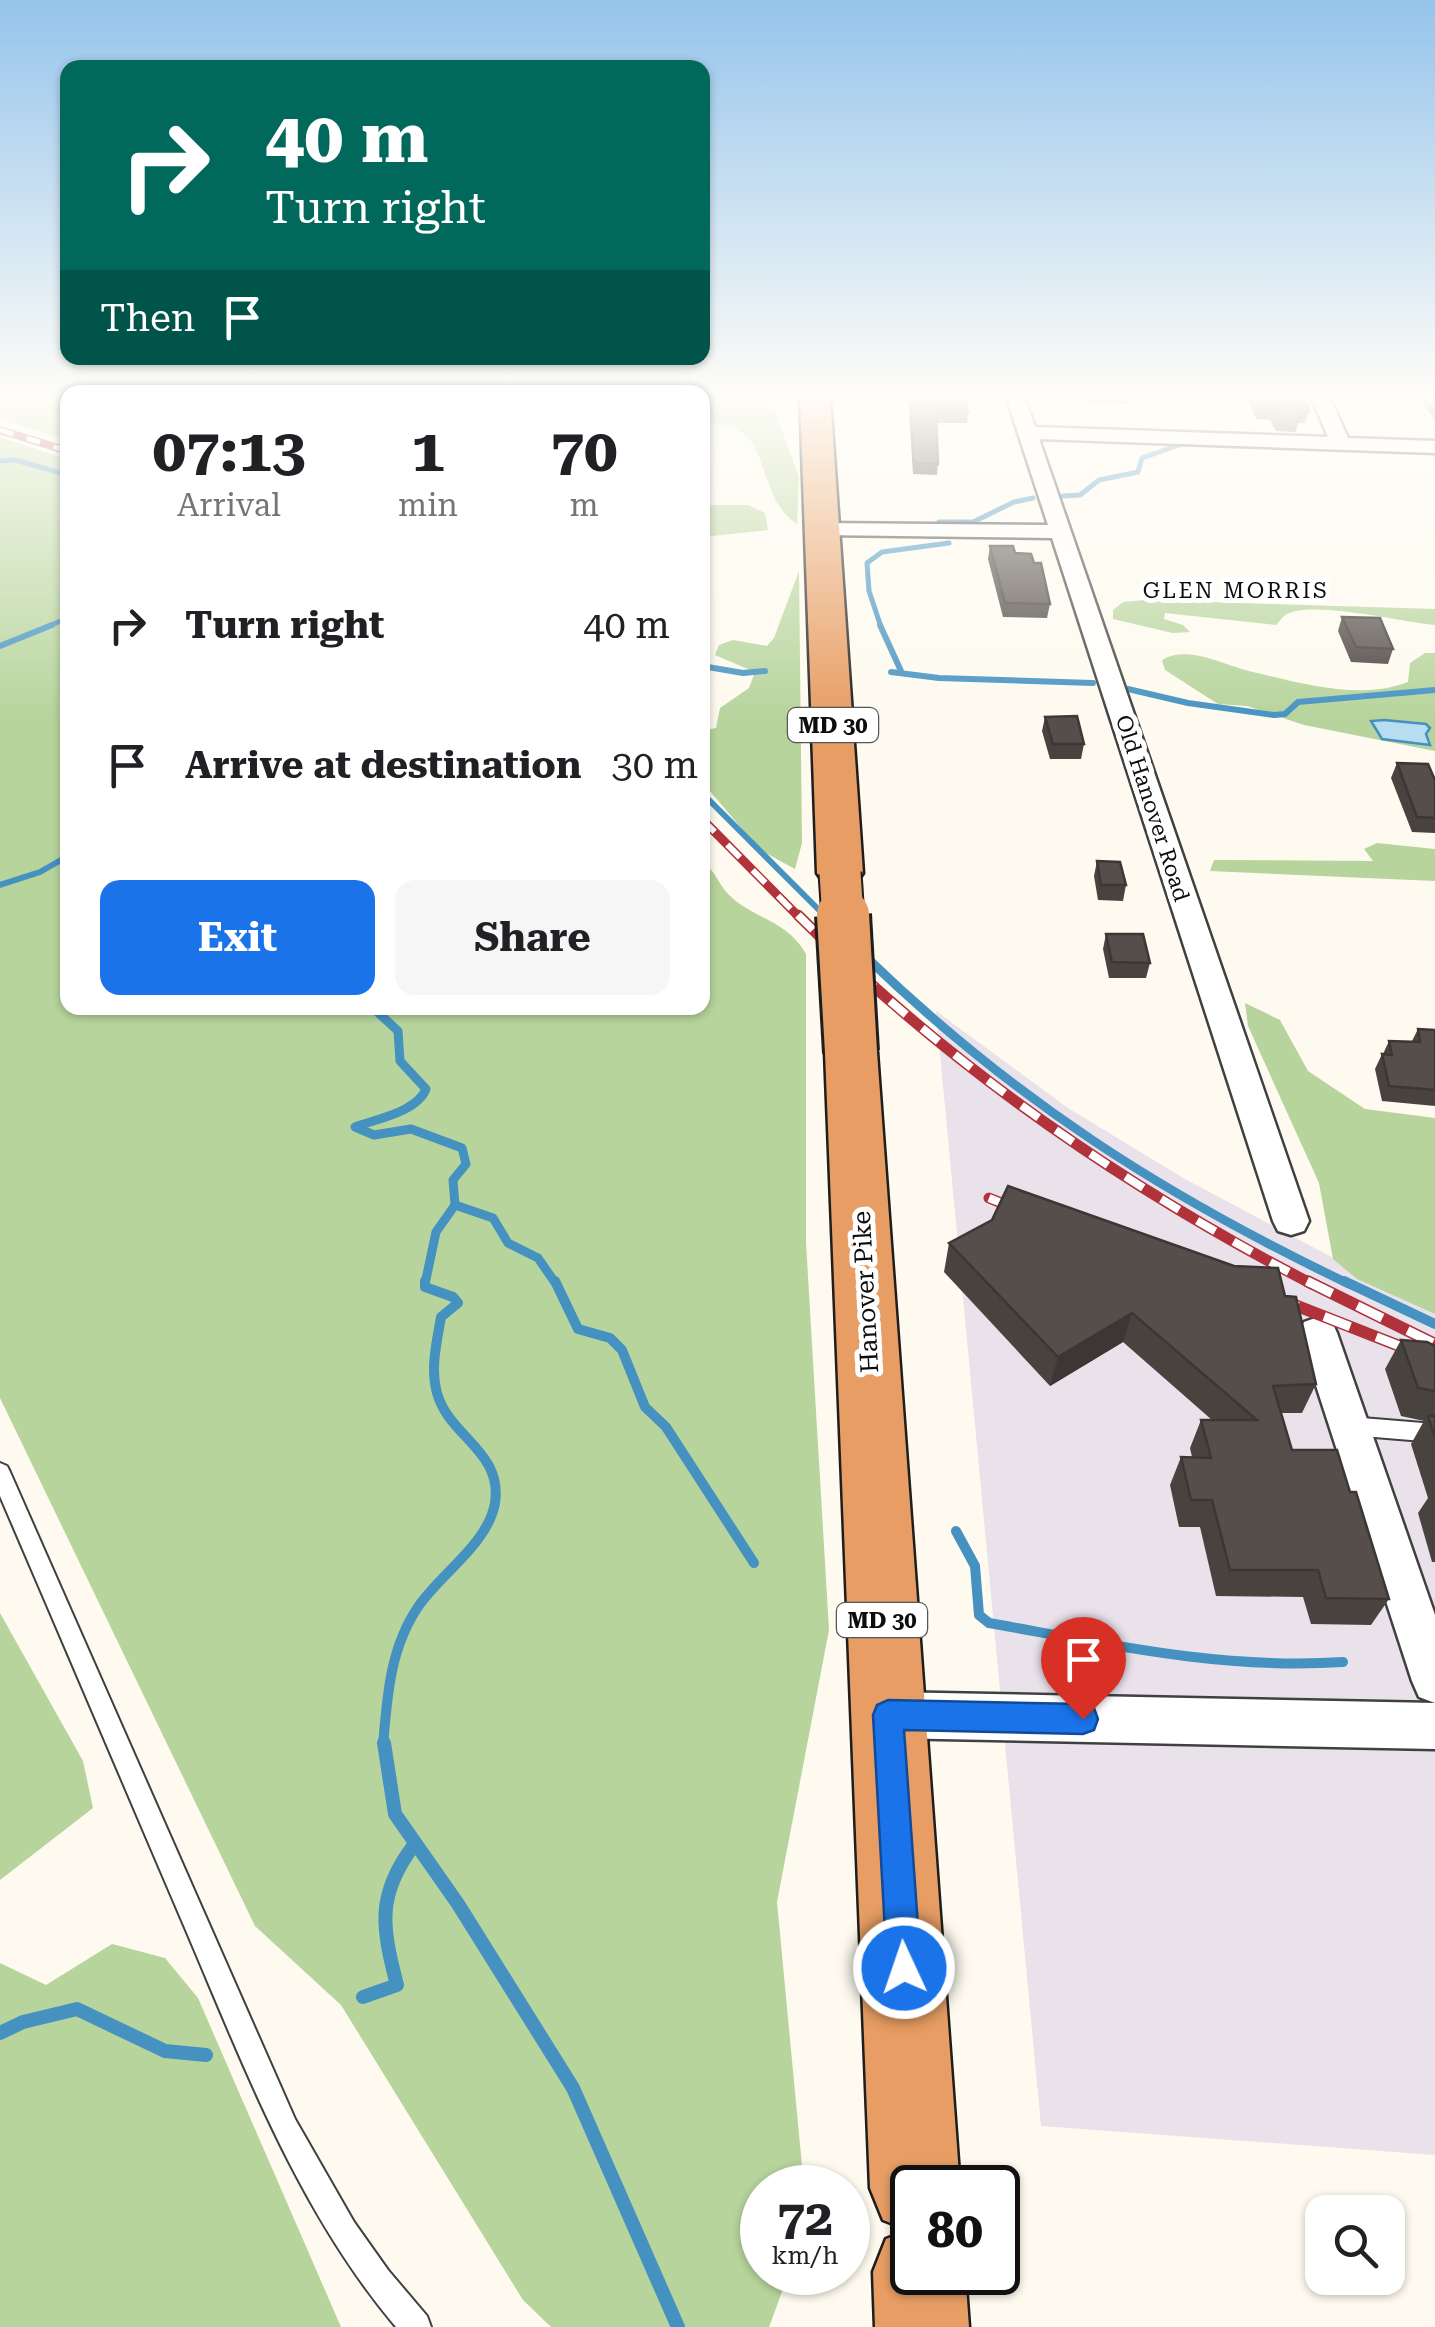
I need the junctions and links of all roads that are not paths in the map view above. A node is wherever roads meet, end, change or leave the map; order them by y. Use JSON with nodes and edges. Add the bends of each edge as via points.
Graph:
{"nodes":[{"id":1,"x":821,"y":505,"type":"edge"},
{"id":2,"x":1053,"y":505,"type":"edge"},
{"id":3,"x":822,"y":529,"type":"junction"},
{"id":4,"x":1063,"y":532,"type":"junction"},
{"id":5,"x":1291,"y":1220,"type":"dead end"},
{"id":6,"x":1318,"y":1333,"type":"dead end"},
{"id":7,"x":1350,"y":1426,"type":"junction"},
{"id":8,"x":1435,"y":1433,"type":"edge"},
{"id":9,"x":0,"y":1472,"type":"edge"},
{"id":10,"x":1435,"y":1680,"type":"edge"},
{"id":11,"x":888,"y":1715,"type":"junction"},
{"id":12,"x":1435,"y":1726,"type":"edge"},
{"id":13,"x":914,"y":2165,"type":"edge"},
{"id":14,"x":920,"y":2295,"type":"edge"},
{"id":15,"x":416,"y":2327,"type":"edge"},
{"id":16,"x":922,"y":2327,"type":"edge"}],
"edges":[{"from":1,"to":3,"type":"highway","name":"Hanover Pike","number":"MD 30"},
{"from":2,"to":4,"type":"street","name":"Old Hanover Road"},
{"from":3,"to":4,"type":"street"},
{"from":3,"to":11,"type":"highway","name":"Hanover Pike","number":"MD 30","bridge":true},
{"from":4,"to":5,"type":"street","name":"Old Hanover Road"},
{"from":6,"to":7,"type":"street"},
{"from":7,"to":8,"type":"lane"},
{"from":7,"to":10,"type":"street"},
{"from":9,"to":15,"type":"lane","via":[[285,2129],[327,2208]]},
{"from":11,"to":12,"type":"street"},
{"from":11,"to":13,"type":"highway","name":"Hanover Pike","number":"MD 30"},
{"from":14,"to":16,"type":"highway"}]}
